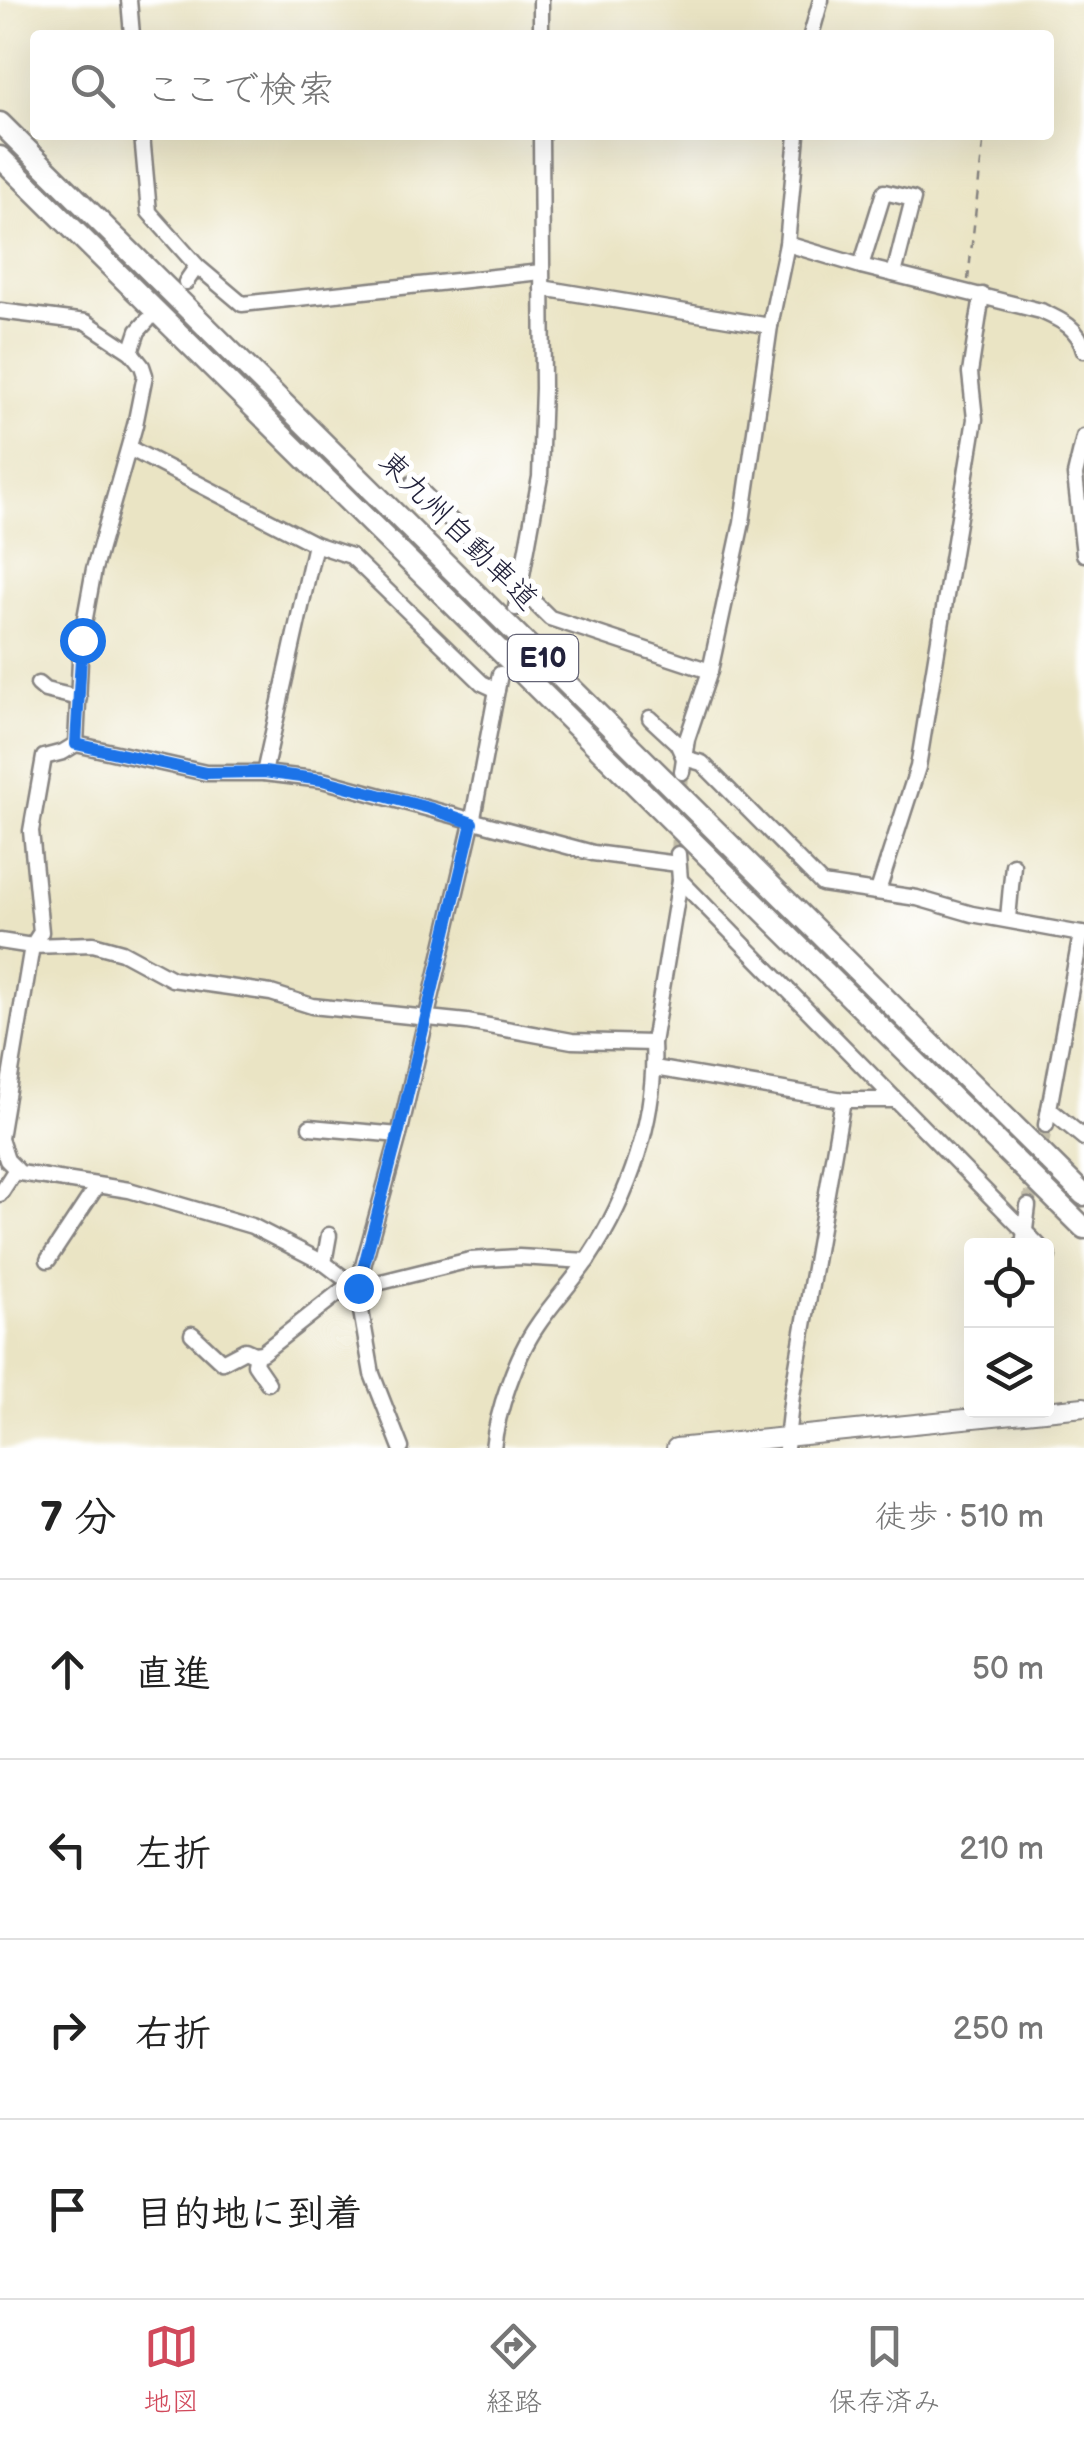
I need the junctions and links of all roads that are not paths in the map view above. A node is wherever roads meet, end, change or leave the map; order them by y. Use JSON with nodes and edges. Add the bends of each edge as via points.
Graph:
{"nodes":[{"id":1,"x":129,"y":0,"type":"edge"},
{"id":2,"x":541,"y":0,"type":"edge"},
{"id":3,"x":821,"y":0,"type":"edge"},
{"id":4,"x":132,"y":30,"type":"edge"},
{"id":5,"x":541,"y":30,"type":"edge"},
{"id":6,"x":812,"y":30,"type":"edge"},
{"id":7,"x":0,"y":124,"type":"edge"},
{"id":8,"x":143,"y":140,"type":"edge"},
{"id":9,"x":541,"y":140,"type":"edge"},
{"id":10,"x":797,"y":140,"type":"edge"},
{"id":11,"x":0,"y":156,"type":"edge"},
{"id":12,"x":787,"y":244,"type":"junction"},
{"id":13,"x":197,"y":266,"type":"junction"},
{"id":14,"x":861,"y":266,"type":"junction"},
{"id":15,"x":541,"y":272,"type":"junction"},
{"id":16,"x":894,"y":274,"type":"junction"},
{"id":17,"x":186,"y":282,"type":"dead end"},
{"id":18,"x":542,"y":288,"type":"junction"},
{"id":19,"x":976,"y":293,"type":"junction"},
{"id":20,"x":0,"y":311,"type":"edge"},
{"id":21,"x":148,"y":320,"type":"dead end"},
{"id":22,"x":770,"y":326,"type":"junction"},
{"id":23,"x":1084,"y":350,"type":"edge"},
{"id":24,"x":131,"y":352,"type":"junction"},
{"id":25,"x":1084,"y":437,"type":"edge"},
{"id":26,"x":129,"y":448,"type":"junction"},
{"id":27,"x":414,"y":484,"type":"dead end"},
{"id":28,"x":314,"y":544,"type":"junction"},
{"id":29,"x":1084,"y":554,"type":"edge"},
{"id":30,"x":520,"y":586,"type":"junction"},
{"id":31,"x":516,"y":608,"type":"dead end"},
{"id":32,"x":710,"y":671,"type":"junction"},
{"id":33,"x":500,"y":674,"type":"dead end"},
{"id":34,"x":38,"y":684,"type":"dead end"},
{"id":35,"x":497,"y":690,"type":"junction"},
{"id":36,"x":78,"y":698,"type":"junction"},
{"id":37,"x":650,"y":718,"type":"dead end"},
{"id":38,"x":76,"y":744,"type":"junction"},
{"id":39,"x":683,"y":765,"type":"junction"},
{"id":40,"x":264,"y":772,"type":"junction"},
{"id":41,"x":472,"y":823,"type":"junction"},
{"id":42,"x":1013,"y":865,"type":"dead end"},
{"id":43,"x":680,"y":880,"type":"junction"},
{"id":44,"x":878,"y":891,"type":"junction"},
{"id":45,"x":1008,"y":918,"type":"junction"},
{"id":46,"x":1083,"y":934,"type":"edge"},
{"id":47,"x":0,"y":941,"type":"edge"},
{"id":48,"x":32,"y":946,"type":"junction"},
{"id":49,"x":1077,"y":996,"type":"edge"},
{"id":50,"x":424,"y":1020,"type":"junction"},
{"id":51,"x":653,"y":1043,"type":"junction"},
{"id":52,"x":654,"y":1068,"type":"junction"},
{"id":53,"x":843,"y":1100,"type":"junction"},
{"id":54,"x":895,"y":1100,"type":"junction"},
{"id":55,"x":2,"y":1114,"type":"edge"},
{"id":56,"x":310,"y":1127,"type":"dead end"},
{"id":57,"x":398,"y":1135,"type":"junction"},
{"id":58,"x":0,"y":1138,"type":"edge"},
{"id":59,"x":1084,"y":1138,"type":"edge"},
{"id":60,"x":16,"y":1169,"type":"junction"},
{"id":61,"x":97,"y":1186,"type":"junction"},
{"id":62,"x":0,"y":1194,"type":"edge"},
{"id":63,"x":1084,"y":1195,"type":"edge"},
{"id":64,"x":1028,"y":1206,"type":"tunnel mouth"},
{"id":65,"x":1084,"y":1228,"type":"edge"},
{"id":66,"x":328,"y":1235,"type":"dead end"},
{"id":67,"x":1024,"y":1238,"type":"edge"},
{"id":68,"x":48,"y":1260,"type":"dead end"},
{"id":69,"x":587,"y":1261,"type":"junction"},
{"id":70,"x":324,"y":1262,"type":"junction"},
{"id":71,"x":354,"y":1285,"type":"junction"},
{"id":72,"x":192,"y":1334,"type":"dead end"},
{"id":73,"x":257,"y":1354,"type":"junction"},
{"id":74,"x":268,"y":1383,"type":"dead end"},
{"id":75,"x":1084,"y":1408,"type":"edge"},
{"id":76,"x":1054,"y":1410,"type":"edge"},
{"id":77,"x":965,"y":1418,"type":"edge"},
{"id":78,"x":786,"y":1442,"type":"edge"},
{"id":79,"x":402,"y":1448,"type":"edge"},
{"id":80,"x":494,"y":1448,"type":"edge"},
{"id":81,"x":676,"y":1448,"type":"edge"}],
"edges":[{"from":1,"to":4,"type":"street"},
{"from":2,"to":5,"type":"street"},
{"from":3,"to":6,"type":"street"},
{"from":7,"to":63,"type":"highway","name":"東九州自動車道","number":"E10"},
{"from":8,"to":13,"type":"street","via":[[150,212]]},
{"from":9,"to":15,"type":"street"},
{"from":10,"to":12,"type":"street"},
{"from":11,"to":65,"type":"highway","name":"東九州自動車道","number":"E10"},
{"from":12,"to":14,"type":"street"},
{"from":12,"to":22,"type":"street"},
{"from":13,"to":15,"type":"street","via":[[242,304]]},
{"from":13,"to":17,"type":"street"},
{"from":14,"to":16,"type":"street"},
{"from":14,"to":16,"type":"street","via":[[884,192],[913,200]]},
{"from":15,"to":18,"type":"street"},
{"from":16,"to":19,"type":"street"},
{"from":18,"to":22,"type":"street"},
{"from":18,"to":30,"type":"street","via":[[540,477]]},
{"from":19,"to":23,"type":"street","via":[[1066,322]]},
{"from":19,"to":44,"type":"street","via":[[974,419],[918,767]]},
{"from":20,"to":24,"type":"street","via":[[86,322]]},
{"from":21,"to":24,"type":"street"},
{"from":22,"to":32,"type":"street","via":[[742,522]]},
{"from":24,"to":26,"type":"street","via":[[145,375]]},
{"from":25,"to":29,"type":"street","via":[[1076,475]]},
{"from":26,"to":28,"type":"street"},
{"from":26,"to":36,"type":"street","via":[[94,570]]},
{"from":27,"to":30,"type":"street"},
{"from":28,"to":35,"type":"street","via":[[350,556]]},
{"from":28,"to":40,"type":"street"},
{"from":30,"to":31,"type":"street"},
{"from":30,"to":32,"type":"street","via":[[550,618]]},
{"from":32,"to":39,"type":"street"},
{"from":33,"to":35,"type":"street"},
{"from":34,"to":36,"type":"street"},
{"from":35,"to":41,"type":"street"},
{"from":36,"to":38,"type":"street"},
{"from":37,"to":39,"type":"street","via":[[676,742]]},
{"from":38,"to":40,"type":"street","via":[[206,773]]},
{"from":38,"to":48,"type":"street","via":[[44,757],[32,830],[41,932]]},
{"from":39,"to":44,"type":"street","via":[[702,763],[822,884]]},
{"from":40,"to":41,"type":"street","via":[[322,780]]},
{"from":41,"to":43,"type":"street","via":[[592,853],[678,859]]},
{"from":41,"to":50,"type":"street"},
{"from":42,"to":45,"type":"street"},
{"from":43,"to":51,"type":"street"},
{"from":43,"to":54,"type":"street"},
{"from":44,"to":45,"type":"street"},
{"from":45,"to":46,"type":"street"},
{"from":46,"to":49,"type":"street"},
{"from":47,"to":48,"type":"street"},
{"from":48,"to":50,"type":"street","via":[[93,944],[172,979]]},
{"from":48,"to":55,"type":"street"},
{"from":49,"to":59,"type":"street","via":[[1047,1117]]},
{"from":50,"to":51,"type":"street","via":[[572,1042]]},
{"from":50,"to":57,"type":"street"},
{"from":51,"to":52,"type":"street"},
{"from":52,"to":53,"type":"street"},
{"from":52,"to":69,"type":"street","via":[[638,1160]]},
{"from":53,"to":54,"type":"street"},
{"from":53,"to":78,"type":"street"},
{"from":54,"to":67,"type":"street"},
{"from":55,"to":58,"type":"street"},
{"from":56,"to":57,"type":"street"},
{"from":57,"to":71,"type":"street"},
{"from":58,"to":60,"type":"street"},
{"from":60,"to":61,"type":"street"},
{"from":60,"to":62,"type":"street"},
{"from":61,"to":68,"type":"street"},
{"from":61,"to":70,"type":"street","via":[[252,1226]]},
{"from":64,"to":67,"type":"street"},
{"from":66,"to":70,"type":"street"},
{"from":69,"to":71,"type":"street","via":[[470,1260]]},
{"from":69,"to":80,"type":"street","via":[[523,1349]]},
{"from":70,"to":71,"type":"street"},
{"from":71,"to":73,"type":"street"},
{"from":71,"to":79,"type":"street","via":[[372,1374]]},
{"from":72,"to":73,"type":"street","via":[[222,1362],[244,1350]]},
{"from":73,"to":74,"type":"street","via":[[255,1364]]},
{"from":75,"to":76,"type":"main road"},
{"from":77,"to":78,"type":"main road"},
{"from":78,"to":81,"type":"main road"}]}
